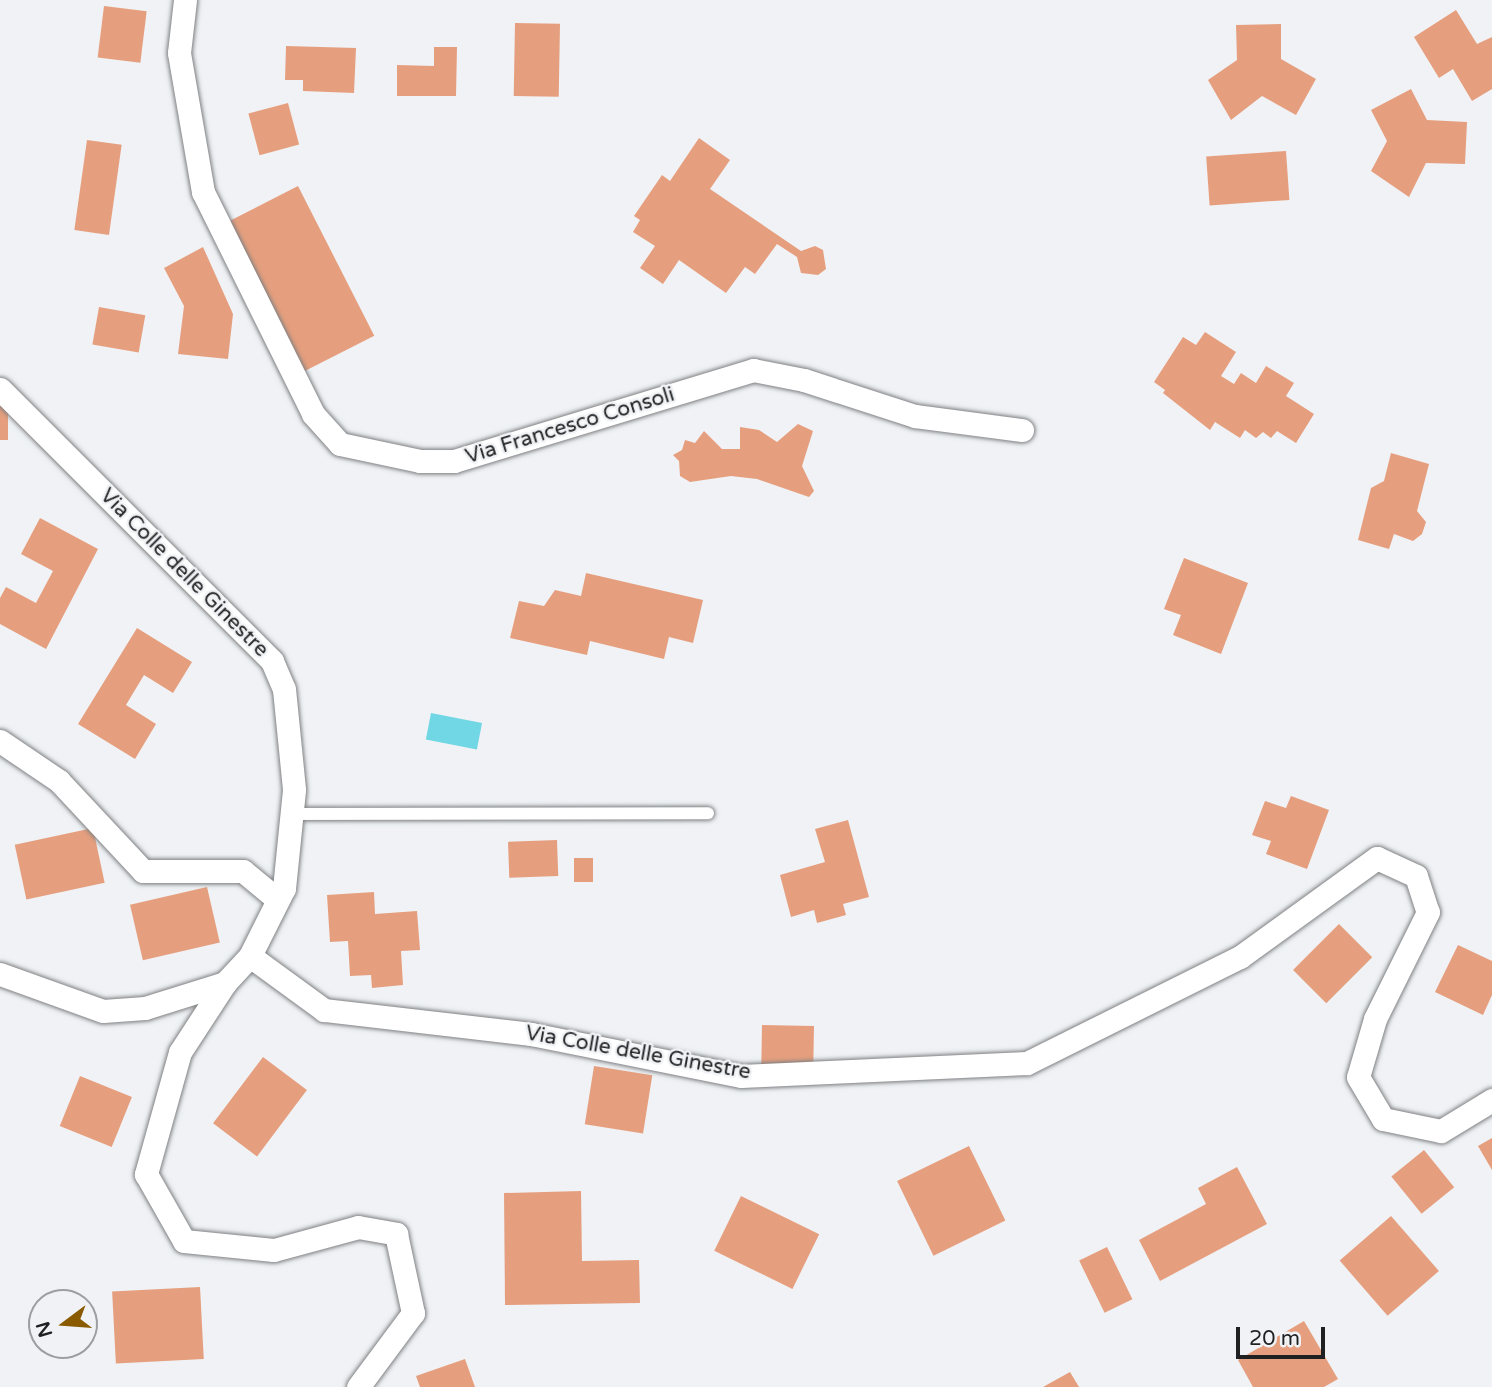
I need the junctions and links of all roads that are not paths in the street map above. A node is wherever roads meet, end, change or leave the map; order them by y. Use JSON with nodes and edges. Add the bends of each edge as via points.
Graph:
{"nodes":[{"id":1,"x":185,"y":0,"type":"edge"},
{"id":2,"x":0,"y":389,"type":"edge"},
{"id":3,"x":1022,"y":430,"type":"dead end"},
{"id":4,"x":0,"y":741,"type":"edge"},
{"id":5,"x":709,"y":813,"type":"dead end"},
{"id":6,"x":292,"y":814,"type":"junction"},
{"id":7,"x":278,"y":900,"type":"junction"},
{"id":8,"x":250,"y":956,"type":"junction"},
{"id":9,"x":0,"y":974,"type":"edge"},
{"id":10,"x":225,"y":983,"type":"junction"},
{"id":11,"x":1492,"y":1100,"type":"edge"},
{"id":12,"x":358,"y":1387,"type":"edge"}],
"edges":[{"from":1,"to":3,"type":"street","name":"Via Francesco Consoli","via":[[180,53],[203,192],[313,414],[340,444],[420,461],[454,461],[753,370],[804,380],[915,416]]},
{"from":2,"to":6,"type":"street","name":"Via Colle delle Ginestre","via":[[272,661],[284,689],[294,790]]},
{"from":4,"to":7,"type":"street","via":[[59,781],[143,871],[243,871]]},
{"from":5,"to":6,"type":"lane"},
{"from":6,"to":7,"type":"street","name":"Via Colle delle Ginestre","via":[[284,888]]},
{"from":7,"to":8,"type":"street","name":"Via Colle delle Ginestre"},
{"from":8,"to":10,"type":"street"},
{"from":8,"to":11,"type":"street","name":"Via Colle delle Ginestre","via":[[324,1010],[531,1034],[741,1076],[1027,1063],[1240,957],[1377,858],[1416,876],[1428,912],[1375,1020],[1358,1076],[1383,1119],[1441,1131]]},
{"from":9,"to":10,"type":"street","via":[[103,1011],[145,1008]]},
{"from":10,"to":12,"type":"street","via":[[180,1052],[146,1174],[184,1241],[274,1250],[358,1227],[396,1234],[413,1313]]}]}
